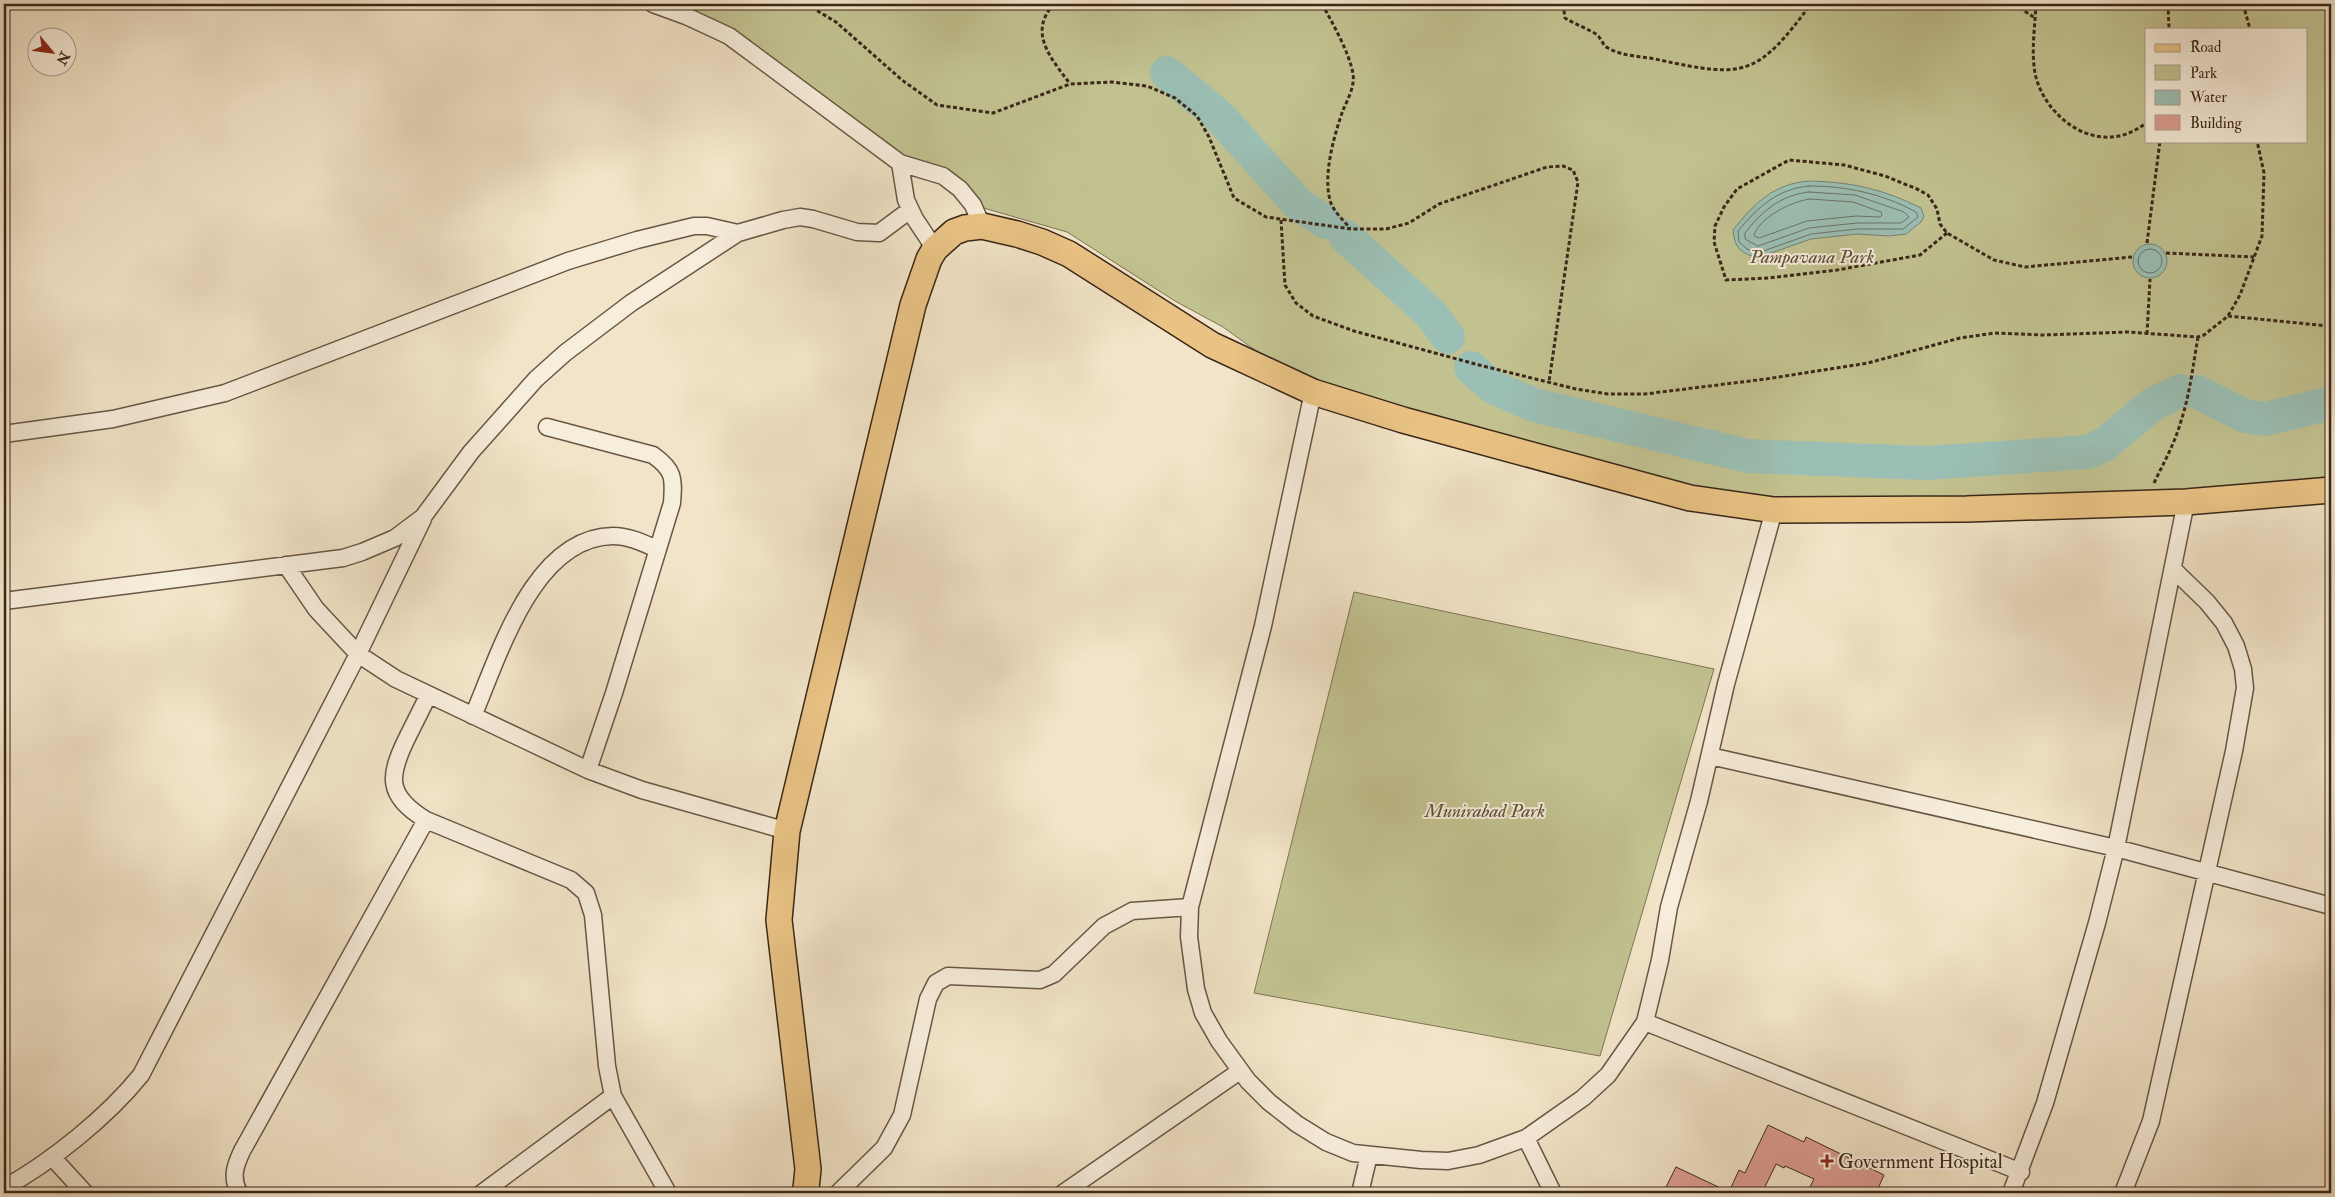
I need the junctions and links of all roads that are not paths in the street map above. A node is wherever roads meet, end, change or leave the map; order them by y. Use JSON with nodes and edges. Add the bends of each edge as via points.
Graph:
{"nodes":[{"id":1,"x":653,"y":4,"type":"edge"},
{"id":2,"x":900,"y":163,"type":"junction"},
{"id":3,"x":910,"y":210,"type":"junction"},
{"id":4,"x":982,"y":226,"type":"junction"},
{"id":5,"x":738,"y":233,"type":"junction"},
{"id":6,"x":935,"y":249,"type":"junction"},
{"id":7,"x":1313,"y":392,"type":"junction"},
{"id":8,"x":547,"y":427,"type":"dead end"},
{"id":9,"x":4,"y":434,"type":"edge"},
{"id":10,"x":2331,"y":490,"type":"edge"},
{"id":11,"x":2186,"y":502,"type":"junction"},
{"id":12,"x":1774,"y":510,"type":"junction"},
{"id":13,"x":423,"y":517,"type":"junction"},
{"id":14,"x":658,"y":549,"type":"junction"},
{"id":15,"x":286,"y":565,"type":"junction"},
{"id":16,"x":2173,"y":569,"type":"junction"},
{"id":17,"x":4,"y":601,"type":"edge"},
{"id":18,"x":358,"y":654,"type":"junction"},
{"id":19,"x":428,"y":696,"type":"junction"},
{"id":20,"x":473,"y":716,"type":"junction"},
{"id":21,"x":1710,"y":756,"type":"junction"},
{"id":22,"x":588,"y":770,"type":"junction"},
{"id":23,"x":426,"y":820,"type":"junction"},
{"id":24,"x":787,"y":831,"type":"junction"},
{"id":25,"x":2116,"y":848,"type":"junction"},
{"id":26,"x":2206,"y":874,"type":"junction"},
{"id":27,"x":2331,"y":906,"type":"edge"},
{"id":28,"x":1190,"y":907,"type":"junction"},
{"id":29,"x":1645,"y":1022,"type":"junction"},
{"id":30,"x":1240,"y":1070,"type":"junction"},
{"id":31,"x":614,"y":1096,"type":"junction"},
{"id":32,"x":1526,"y":1138,"type":"junction"},
{"id":33,"x":1369,"y":1155,"type":"junction"},
{"id":34,"x":52,"y":1157,"type":"junction"},
{"id":35,"x":2021,"y":1172,"type":"junction"},
{"id":36,"x":4,"y":1188,"type":"edge"},
{"id":37,"x":809,"y":1192,"type":"edge"},
{"id":38,"x":85,"y":1193,"type":"edge"},
{"id":39,"x":239,"y":1193,"type":"edge"},
{"id":40,"x":482,"y":1193,"type":"edge"},
{"id":41,"x":668,"y":1193,"type":"edge"},
{"id":42,"x":838,"y":1193,"type":"edge"},
{"id":43,"x":1063,"y":1193,"type":"edge"},
{"id":44,"x":1360,"y":1193,"type":"edge"},
{"id":45,"x":1553,"y":1193,"type":"edge"},
{"id":46,"x":2011,"y":1193,"type":"edge"},
{"id":47,"x":2123,"y":1193,"type":"edge"}],
"edges":[{"from":1,"to":2,"type":"street","via":[[729,36]]},
{"from":2,"to":3,"type":"street"},
{"from":2,"to":4,"type":"street","via":[[943,176],[960,189],[973,205]]},
{"from":3,"to":5,"type":"street","via":[[879,233],[857,232],[800,217]]},
{"from":3,"to":6,"type":"street"},
{"from":4,"to":6,"type":"main road","via":[[954,232]]},
{"from":4,"to":7,"type":"main road","via":[[1034,239],[1069,254],[1212,345]]},
{"from":5,"to":9,"type":"street","via":[[694,226],[637,240],[568,261],[225,392],[113,419]]},
{"from":5,"to":13,"type":"street","via":[[631,303],[564,353],[471,452]]},
{"from":6,"to":24,"type":"main road","via":[[921,276],[913,305]]},
{"from":7,"to":12,"type":"main road","via":[[1690,498]]},
{"from":7,"to":28,"type":"street","via":[[1263,626]]},
{"from":8,"to":14,"type":"street","via":[[653,455],[667,465],[674,481],[672,502]]},
{"from":10,"to":11,"type":"main road"},
{"from":11,"to":12,"type":"main road"},
{"from":11,"to":16,"type":"street"},
{"from":12,"to":21,"type":"street","via":[[1726,684]]},
{"from":13,"to":15,"type":"street","via":[[395,538],[362,552],[343,558]]},
{"from":13,"to":18,"type":"street"},
{"from":14,"to":20,"type":"street","via":[[614,536],[589,540],[567,550],[536,584],[520,609]]},
{"from":14,"to":22,"type":"street"},
{"from":15,"to":17,"type":"street"},
{"from":15,"to":18,"type":"street","via":[[316,609]]},
{"from":16,"to":25,"type":"street"},
{"from":16,"to":26,"type":"street","via":[[2224,623],[2236,646],[2245,688]]},
{"from":18,"to":19,"type":"street"},
{"from":18,"to":34,"type":"street","via":[[141,1075],[109,1110]]},
{"from":19,"to":20,"type":"street"},
{"from":19,"to":23,"type":"street","via":[[393,771],[398,795],[410,810]]},
{"from":20,"to":22,"type":"street"},
{"from":21,"to":25,"type":"street"},
{"from":21,"to":29,"type":"street","via":[[1669,907]]},
{"from":22,"to":24,"type":"street","via":[[642,790]]},
{"from":23,"to":31,"type":"street","via":[[572,880],[586,893],[593,915],[607,1066]]},
{"from":23,"to":39,"type":"street","via":[[242,1151],[234,1168],[234,1184]]},
{"from":24,"to":37,"type":"main road","via":[[779,920]]},
{"from":25,"to":26,"type":"street"},
{"from":25,"to":35,"type":"street","via":[[2048,1093]]},
{"from":26,"to":27,"type":"street"},
{"from":26,"to":47,"type":"street","via":[[2151,1121]]},
{"from":28,"to":30,"type":"street","via":[[1192,963],[1203,1013]]},
{"from":28,"to":42,"type":"street","via":[[1132,911],[1104,926],[1054,974],[1040,980],[948,976],[936,983],[928,1000],[902,1115],[884,1148]]},
{"from":29,"to":32,"type":"street","via":[[1608,1075],[1583,1098]]},
{"from":29,"to":35,"type":"street"},
{"from":30,"to":33,"type":"street","via":[[1269,1102],[1304,1128],[1326,1142],[1353,1153]]},
{"from":30,"to":43,"type":"street"},
{"from":31,"to":40,"type":"street"},
{"from":31,"to":41,"type":"street"},
{"from":32,"to":33,"type":"street","via":[[1478,1155],[1448,1161]]},
{"from":32,"to":45,"type":"street"},
{"from":33,"to":44,"type":"street"},
{"from":34,"to":36,"type":"street"},
{"from":34,"to":38,"type":"street"},
{"from":35,"to":46,"type":"street"}]}
